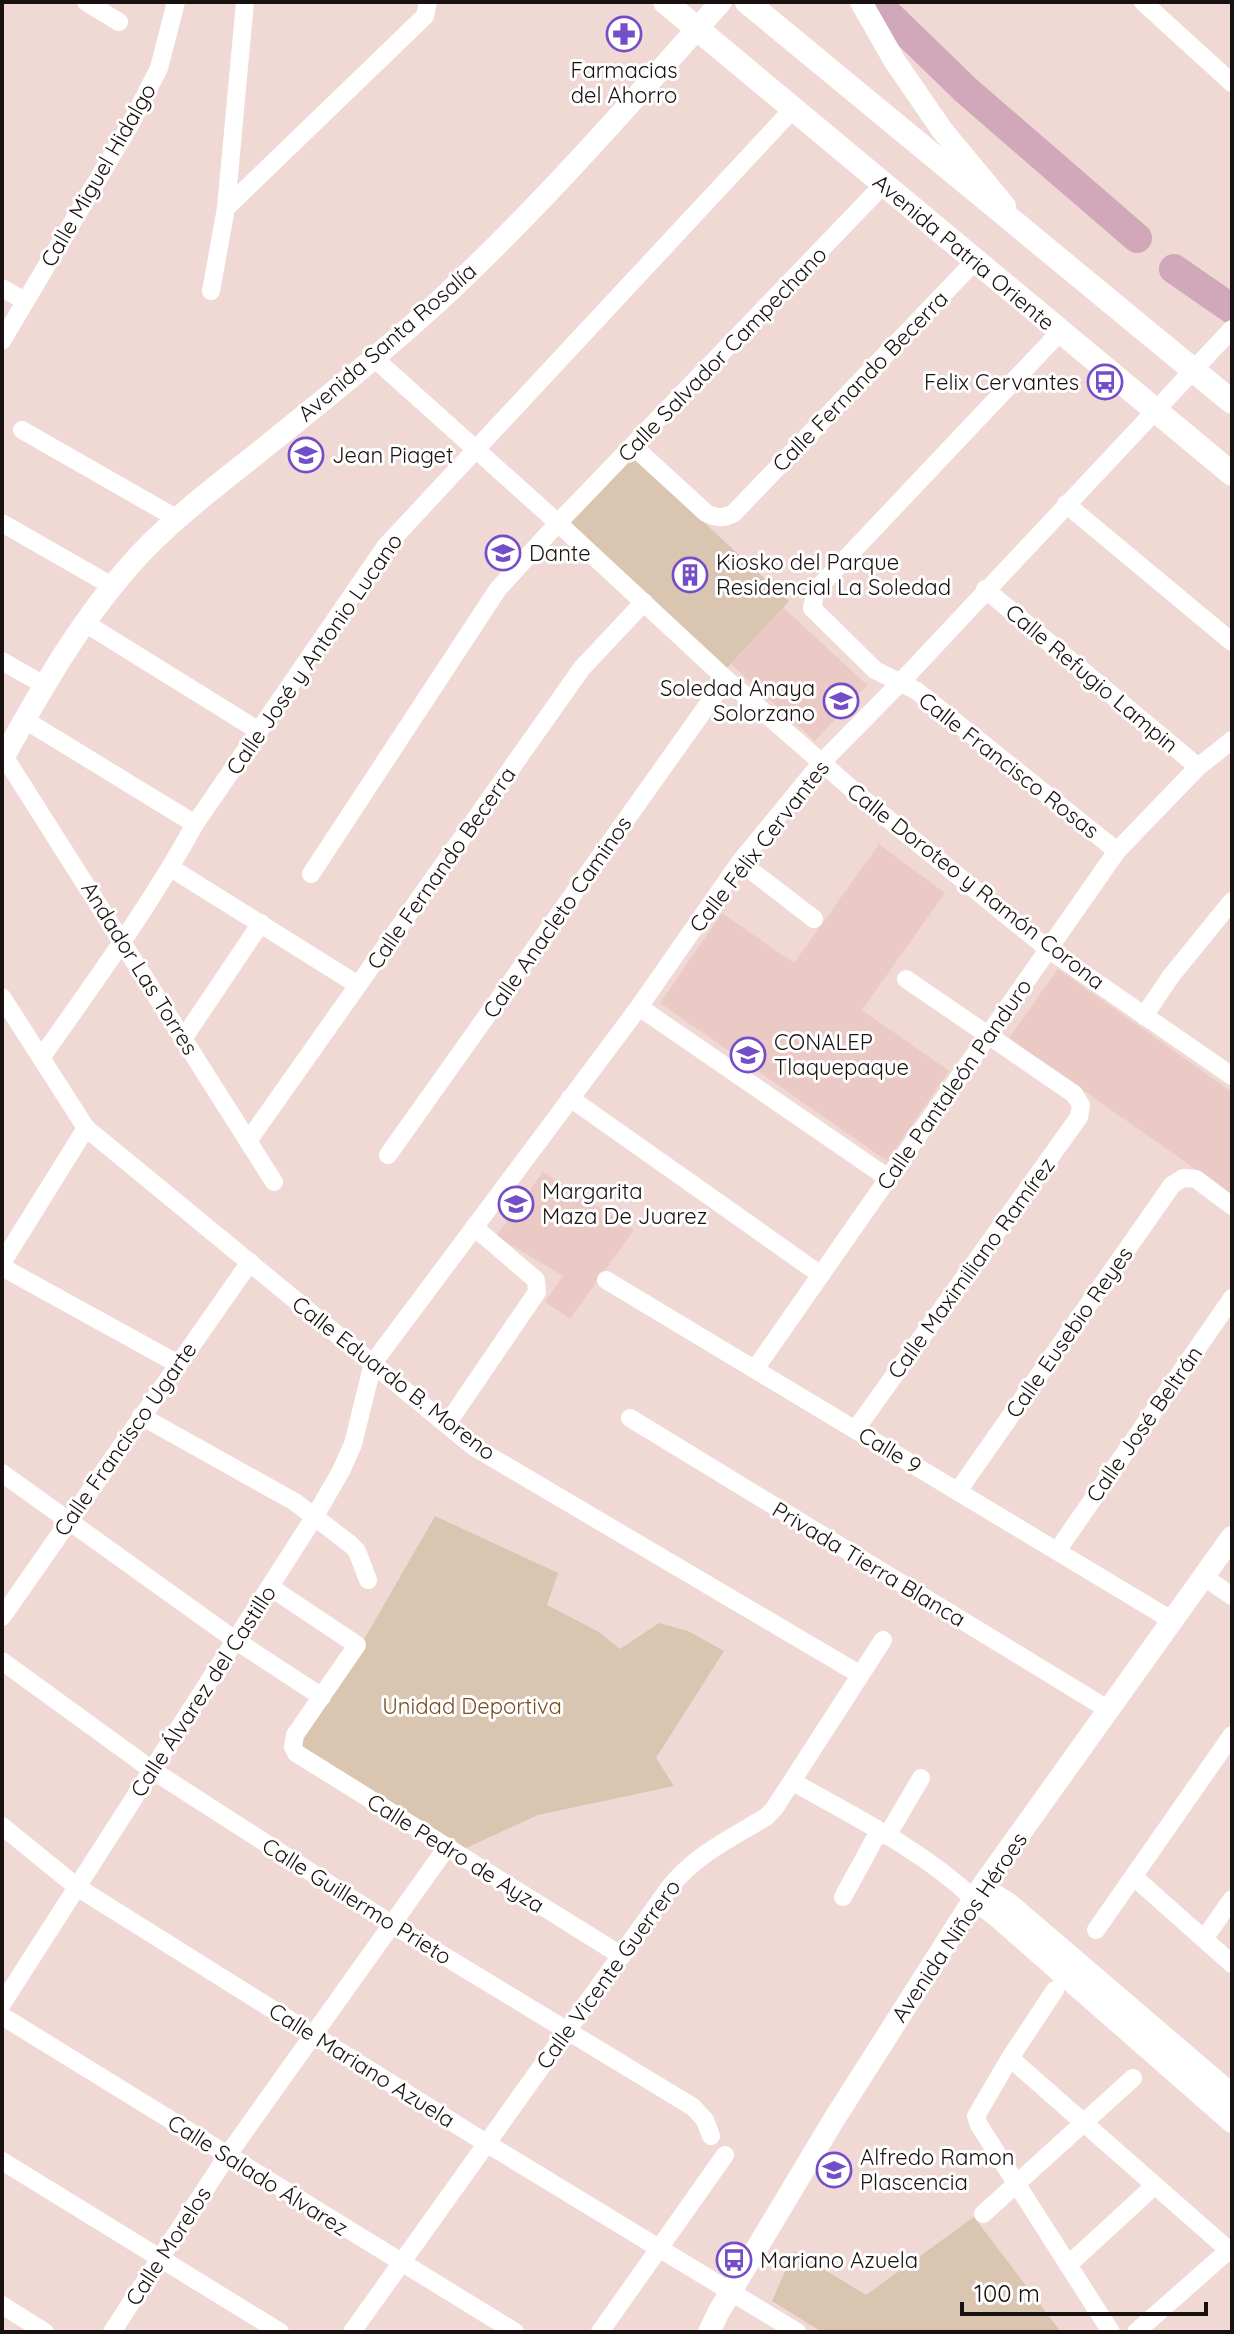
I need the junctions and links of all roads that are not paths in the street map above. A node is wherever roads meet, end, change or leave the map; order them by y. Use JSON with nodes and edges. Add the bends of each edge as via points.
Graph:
{"nodes":[{"id":1,"x":86,"y":2,"type":"edge"},
{"id":2,"x":176,"y":2,"type":"edge"},
{"id":3,"x":245,"y":2,"type":"edge"},
{"id":4,"x":428,"y":2,"type":"edge"},
{"id":5,"x":665,"y":2,"type":"edge"},
{"id":6,"x":721,"y":2,"type":"edge"},
{"id":7,"x":747,"y":2,"type":"edge"},
{"id":8,"x":861,"y":2,"type":"edge"},
{"id":9,"x":1143,"y":2,"type":"edge"},
{"id":10,"x":119,"y":22,"type":"dead end"},
{"id":11,"x":697,"y":29,"type":"junction"},
{"id":12,"x":1232,"y":83,"type":"edge"},
{"id":13,"x":793,"y":109,"type":"junction"},
{"id":14,"x":884,"y":184,"type":"junction"},
{"id":15,"x":226,"y":208,"type":"junction"},
{"id":16,"x":1031,"y":238,"type":"junction"},
{"id":17,"x":976,"y":260,"type":"junction"},
{"id":18,"x":2,"y":288,"type":"edge"},
{"id":19,"x":211,"y":291,"type":"dead end"},
{"id":20,"x":25,"y":301,"type":"junction"},
{"id":21,"x":1060,"y":332,"type":"junction"},
{"id":22,"x":1229,"y":332,"type":"edge"},
{"id":23,"x":2,"y":341,"type":"edge"},
{"id":24,"x":375,"y":359,"type":"junction"},
{"id":25,"x":1193,"y":369,"type":"junction"},
{"id":26,"x":1232,"y":402,"type":"edge"},
{"id":27,"x":1155,"y":410,"type":"junction"},
{"id":28,"x":22,"y":430,"type":"dead end"},
{"id":29,"x":633,"y":446,"type":"junction"},
{"id":30,"x":475,"y":448,"type":"junction"},
{"id":31,"x":1232,"y":474,"type":"edge"},
{"id":32,"x":1066,"y":504,"type":"junction"},
{"id":33,"x":176,"y":518,"type":"junction"},
{"id":34,"x":2,"y":523,"type":"edge"},
{"id":35,"x":558,"y":523,"type":"junction"},
{"id":36,"x":112,"y":586,"type":"junction"},
{"id":37,"x":985,"y":589,"type":"junction"},
{"id":38,"x":644,"y":602,"type":"junction"},
{"id":39,"x":85,"y":623,"type":"junction"},
{"id":40,"x":1232,"y":642,"type":"edge"},
{"id":41,"x":2,"y":661,"type":"edge"},
{"id":42,"x":726,"y":679,"type":"junction"},
{"id":43,"x":900,"y":683,"type":"junction"},
{"id":44,"x":44,"y":685,"type":"junction"},
{"id":45,"x":25,"y":720,"type":"junction"},
{"id":46,"x":259,"y":731,"type":"junction"},
{"id":47,"x":1232,"y":740,"type":"edge"},
{"id":48,"x":3,"y":758,"type":"edge"},
{"id":49,"x":821,"y":763,"type":"junction"},
{"id":50,"x":1198,"y":767,"type":"junction"},
{"id":51,"x":195,"y":824,"type":"junction"},
{"id":52,"x":1117,"y":851,"type":"junction"},
{"id":53,"x":740,"y":862,"type":"junction"},
{"id":54,"x":171,"y":868,"type":"junction"},
{"id":55,"x":311,"y":874,"type":"dead end"},
{"id":56,"x":1232,"y":901,"type":"edge"},
{"id":57,"x":814,"y":919,"type":"dead end"},
{"id":58,"x":261,"y":923,"type":"junction"},
{"id":59,"x":123,"y":941,"type":"junction"},
{"id":60,"x":1048,"y":949,"type":"junction"},
{"id":61,"x":906,"y":979,"type":"dead end"},
{"id":62,"x":358,"y":985,"type":"junction"},
{"id":63,"x":2,"y":997,"type":"edge"},
{"id":64,"x":639,"y":1007,"type":"junction"},
{"id":65,"x":1144,"y":1016,"type":"junction"},
{"id":66,"x":987,"y":1036,"type":"junction"},
{"id":67,"x":183,"y":1039,"type":"junction"},
{"id":68,"x":41,"y":1058,"type":"junction"},
{"id":69,"x":1232,"y":1076,"type":"edge"},
{"id":70,"x":570,"y":1098,"type":"junction"},
{"id":71,"x":86,"y":1128,"type":"junction"},
{"id":72,"x":248,"y":1141,"type":"junction"},
{"id":73,"x":388,"y":1155,"type":"dead end"},
{"id":74,"x":888,"y":1178,"type":"junction"},
{"id":75,"x":274,"y":1182,"type":"dead end"},
{"id":76,"x":1232,"y":1206,"type":"edge"},
{"id":77,"x":474,"y":1227,"type":"junction"},
{"id":78,"x":250,"y":1262,"type":"junction"},
{"id":79,"x":2,"y":1265,"type":"edge"},
{"id":80,"x":821,"y":1275,"type":"junction"},
{"id":81,"x":606,"y":1280,"type":"dead end"},
{"id":82,"x":1232,"y":1298,"type":"edge"},
{"id":83,"x":373,"y":1363,"type":"junction"},
{"id":84,"x":178,"y":1364,"type":"junction"},
{"id":85,"x":755,"y":1369,"type":"junction"},
{"id":86,"x":141,"y":1416,"type":"junction"},
{"id":87,"x":630,"y":1418,"type":"dead end"},
{"id":88,"x":447,"y":1424,"type":"junction"},
{"id":89,"x":856,"y":1429,"type":"junction"},
{"id":90,"x":2,"y":1473,"type":"edge"},
{"id":91,"x":958,"y":1491,"type":"junction"},
{"id":92,"x":315,"y":1516,"type":"junction"},
{"id":93,"x":68,"y":1520,"type":"junction"},
{"id":94,"x":1232,"y":1537,"type":"edge"},
{"id":95,"x":1057,"y":1551,"type":"junction"},
{"id":96,"x":1204,"y":1577,"type":"junction"},
{"id":97,"x":368,"y":1580,"type":"dead end"},
{"id":98,"x":270,"y":1587,"type":"junction"},
{"id":99,"x":1232,"y":1596,"type":"edge"},
{"id":100,"x":2,"y":1617,"type":"edge"},
{"id":101,"x":1173,"y":1621,"type":"junction"},
{"id":102,"x":235,"y":1640,"type":"junction"},
{"id":103,"x":883,"y":1640,"type":"dead end"},
{"id":104,"x":2,"y":1661,"type":"edge"},
{"id":105,"x":859,"y":1674,"type":"junction"},
{"id":106,"x":322,"y":1697,"type":"junction"},
{"id":107,"x":1109,"y":1710,"type":"junction"},
{"id":108,"x":1232,"y":1735,"type":"edge"},
{"id":109,"x":152,"y":1770,"type":"junction"},
{"id":110,"x":921,"y":1778,"type":"dead end"},
{"id":111,"x":793,"y":1782,"type":"junction"},
{"id":112,"x":2,"y":1826,"type":"edge"},
{"id":113,"x":883,"y":1833,"type":"junction"},
{"id":114,"x":447,"y":1847,"type":"junction"},
{"id":115,"x":1134,"y":1877,"type":"junction"},
{"id":116,"x":77,"y":1887,"type":"junction"},
{"id":117,"x":978,"y":1893,"type":"junction"},
{"id":118,"x":843,"y":1897,"type":"dead end"},
{"id":119,"x":1232,"y":1899,"type":"edge"},
{"id":120,"x":393,"y":1925,"type":"junction"},
{"id":121,"x":1096,"y":1930,"type":"dead end"},
{"id":122,"x":1204,"y":1939,"type":"junction"},
{"id":123,"x":622,"y":1956,"type":"junction"},
{"id":124,"x":1232,"y":1964,"type":"edge"},
{"id":125,"x":1055,"y":1990,"type":"dead end"},
{"id":126,"x":2,"y":2004,"type":"edge"},
{"id":127,"x":2,"y":2016,"type":"edge"},
{"id":128,"x":566,"y":2031,"type":"junction"},
{"id":129,"x":314,"y":2035,"type":"junction"},
{"id":130,"x":1010,"y":2058,"type":"junction"},
{"id":131,"x":1133,"y":2078,"type":"dead end"},
{"id":132,"x":1232,"y":2095,"type":"edge"},
{"id":133,"x":1232,"y":2122,"type":"edge"},
{"id":134,"x":1083,"y":2123,"type":"junction"},
{"id":135,"x":711,"y":2136,"type":"dead end"},
{"id":136,"x":486,"y":2143,"type":"junction"},
{"id":137,"x":725,"y":2155,"type":"dead end"},
{"id":138,"x":227,"y":2156,"type":"junction"},
{"id":139,"x":2,"y":2161,"type":"edge"},
{"id":140,"x":1016,"y":2182,"type":"junction"},
{"id":141,"x":1155,"y":2185,"type":"junction"},
{"id":142,"x":983,"y":2214,"type":"dead end"},
{"id":143,"x":660,"y":2249,"type":"junction"},
{"id":144,"x":1230,"y":2251,"type":"edge"},
{"id":145,"x":160,"y":2259,"type":"junction"},
{"id":146,"x":402,"y":2263,"type":"junction"},
{"id":147,"x":1068,"y":2265,"type":"junction"},
{"id":148,"x":731,"y":2292,"type":"junction"},
{"id":149,"x":2,"y":2305,"type":"edge"},
{"id":150,"x":45,"y":2332,"type":"edge"},
{"id":151,"x":112,"y":2332,"type":"edge"},
{"id":152,"x":280,"y":2332,"type":"edge"},
{"id":153,"x":352,"y":2332,"type":"edge"},
{"id":154,"x":515,"y":2332,"type":"edge"},
{"id":155,"x":600,"y":2332,"type":"edge"},
{"id":156,"x":709,"y":2332,"type":"edge"},
{"id":157,"x":797,"y":2332,"type":"edge"},
{"id":158,"x":1111,"y":2332,"type":"edge"},
{"id":159,"x":1136,"y":2332,"type":"edge"}],
"edges":[{"from":1,"to":10,"type":"street"},
{"from":2,"to":20,"type":"street","name":"Calle Miguel Hidalgo","via":[[159,68]]},
{"from":3,"to":15,"type":"street"},
{"from":4,"to":15,"type":"street","via":[[425,16]]},
{"from":5,"to":11,"type":"main road","name":"Avenida Patria Oriente"},
{"from":6,"to":11,"type":"street","name":"Avenida Santa Rosalía"},
{"from":7,"to":16,"type":"main road"},
{"from":8,"to":16,"type":"street","via":[[942,130]]},
{"from":9,"to":12,"type":"street"},
{"from":11,"to":13,"type":"main road","name":"Avenida Patria Oriente"},
{"from":11,"to":24,"type":"street","name":"Avenida Santa Rosalía","via":[[505,236]]},
{"from":13,"to":14,"type":"main road","name":"Avenida Patria Oriente"},
{"from":13,"to":30,"type":"street","name":"Calle José y Antonio Lucano"},
{"from":14,"to":17,"type":"main road","name":"Avenida Patria Oriente"},
{"from":14,"to":29,"type":"street","name":"Calle Salvador Campechano"},
{"from":15,"to":19,"type":"street"},
{"from":16,"to":25,"type":"main road"},
{"from":17,"to":21,"type":"main road","name":"Avenida Patria Oriente"},
{"from":17,"to":29,"type":"street","name":"Calle Fernando Becerra","via":[[727,517],[706,513]]},
{"from":18,"to":20,"type":"street"},
{"from":20,"to":23,"type":"street","name":"Calle Miguel Hidalgo"},
{"from":21,"to":27,"type":"main road","name":"Avenida Patria Oriente"},
{"from":21,"to":43,"type":"street","via":[[813,597],[815,613],[875,670]]},
{"from":22,"to":25,"type":"street","name":"Calle Félix Cervantes"},
{"from":24,"to":30,"type":"street","name":"Calle Doroteo y Ramón Corona"},
{"from":24,"to":33,"type":"street","name":"Avenida Santa Rosalía"},
{"from":25,"to":26,"type":"main road"},
{"from":25,"to":27,"type":"street","name":"Calle Félix Cervantes"},
{"from":27,"to":31,"type":"main road","name":"Avenida Patria Oriente"},
{"from":27,"to":32,"type":"street","name":"Calle Félix Cervantes"},
{"from":28,"to":33,"type":"street"},
{"from":29,"to":35,"type":"street","name":"Calle Salvador Campechano"},
{"from":30,"to":35,"type":"street","name":"Calle Doroteo y Ramón Corona"},
{"from":30,"to":46,"type":"street","name":"Calle José y Antonio Lucano","via":[[385,547]]},
{"from":32,"to":37,"type":"street","name":"Calle Félix Cervantes"},
{"from":32,"to":40,"type":"street"},
{"from":33,"to":36,"type":"street","name":"Avenida Santa Rosalía"},
{"from":34,"to":36,"type":"street"},
{"from":35,"to":38,"type":"street","name":"Calle Doroteo y Ramón Corona"},
{"from":35,"to":55,"type":"street","name":"Calle Salvador Campechano","via":[[498,589]]},
{"from":36,"to":39,"type":"street","name":"Avenida Santa Rosalía"},
{"from":37,"to":43,"type":"street","name":"Calle Félix Cervantes"},
{"from":37,"to":50,"type":"street","name":"Calle Refugio Lampin"},
{"from":38,"to":42,"type":"street","name":"Calle Doroteo y Ramón Corona"},
{"from":38,"to":62,"type":"street","name":"Calle Fernando Becerra","via":[[582,668]]},
{"from":39,"to":44,"type":"street","name":"Avenida Santa Rosalía"},
{"from":39,"to":46,"type":"street"},
{"from":41,"to":44,"type":"street"},
{"from":42,"to":49,"type":"street","name":"Calle Doroteo y Ramón Corona"},
{"from":42,"to":73,"type":"street","name":"Calle Anacleto Caminos"},
{"from":43,"to":49,"type":"street","name":"Calle Félix Cervantes"},
{"from":43,"to":52,"type":"street","name":"Calle Francisco Rosas","via":[[917,691]]},
{"from":44,"to":45,"type":"street","name":"Avenida Santa Rosalía"},
{"from":45,"to":48,"type":"street","name":"Avenida Santa Rosalía"},
{"from":45,"to":51,"type":"street"},
{"from":46,"to":51,"type":"street","name":"Calle José y Antonio Lucano"},
{"from":47,"to":50,"type":"street","name":"Calle Pantaleón Panduro"},
{"from":48,"to":59,"type":"street","name":"Andador Las Torres"},
{"from":49,"to":53,"type":"street","name":"Calle Félix Cervantes"},
{"from":49,"to":60,"type":"street","name":"Calle Doroteo y Ramón Corona"},
{"from":50,"to":52,"type":"street","name":"Calle Pantaleón Panduro"},
{"from":51,"to":54,"type":"street","name":"Calle José y Antonio Lucano"},
{"from":52,"to":60,"type":"street","name":"Calle Pantaleón Panduro"},
{"from":53,"to":57,"type":"street"},
{"from":53,"to":64,"type":"street","name":"Calle Félix Cervantes"},
{"from":54,"to":58,"type":"street"},
{"from":54,"to":59,"type":"street","name":"Calle José y Antonio Lucano"},
{"from":56,"to":65,"type":"street"},
{"from":58,"to":62,"type":"street"},
{"from":58,"to":67,"type":"street"},
{"from":59,"to":67,"type":"street","name":"Andador Las Torres"},
{"from":59,"to":68,"type":"street","name":"Calle José y Antonio Lucano"},
{"from":60,"to":65,"type":"street","name":"Calle Doroteo y Ramón Corona"},
{"from":60,"to":66,"type":"street","name":"Calle Pantaleón Panduro"},
{"from":61,"to":66,"type":"street"},
{"from":62,"to":72,"type":"street","name":"Calle Fernando Becerra"},
{"from":63,"to":68,"type":"street","name":"Calle Eduardo B. Moreno"},
{"from":64,"to":70,"type":"street","name":"Calle Félix Cervantes"},
{"from":64,"to":74,"type":"street"},
{"from":65,"to":69,"type":"street","name":"Calle Doroteo y Ramón Corona"},
{"from":66,"to":74,"type":"street","name":"Calle Pantaleón Panduro"},
{"from":66,"to":89,"type":"street","name":"Calle Maximiliano Ramírez","via":[[1074,1094],[1081,1105],[1079,1117]]},
{"from":67,"to":72,"type":"street","name":"Andador Las Torres"},
{"from":68,"to":71,"type":"street","name":"Calle Eduardo B. Moreno"},
{"from":70,"to":77,"type":"street","name":"Calle Félix Cervantes"},
{"from":70,"to":80,"type":"street"},
{"from":71,"to":78,"type":"street","name":"Calle Eduardo B. Moreno"},
{"from":71,"to":79,"type":"street"},
{"from":72,"to":75,"type":"street","name":"Andador Las Torres"},
{"from":74,"to":80,"type":"street","name":"Calle Pantaleón Panduro"},
{"from":76,"to":91,"type":"street","name":"Calle Eusebio Reyes","via":[[1196,1179],[1183,1178],[1172,1185]]},
{"from":77,"to":83,"type":"street","name":"Calle Félix Cervantes"},
{"from":77,"to":88,"type":"street","via":[[537,1286],[534,1298]]},
{"from":78,"to":83,"type":"street","name":"Calle Eduardo B. Moreno"},
{"from":78,"to":84,"type":"street","name":"Calle Francisco Ugarte"},
{"from":79,"to":84,"type":"street"},
{"from":80,"to":85,"type":"street","name":"Calle Pantaleón Panduro"},
{"from":81,"to":85,"type":"street","name":"Calle 9"},
{"from":82,"to":95,"type":"street","name":"Calle José Beltrán"},
{"from":83,"to":88,"type":"street","name":"Calle Eduardo B. Moreno"},
{"from":83,"to":92,"type":"street","name":"Calle Álvarez del Castillo","via":[[353,1444]]},
{"from":84,"to":86,"type":"street","name":"Calle Francisco Ugarte"},
{"from":85,"to":89,"type":"street","name":"Calle 9"},
{"from":86,"to":92,"type":"street"},
{"from":86,"to":93,"type":"street","name":"Calle Francisco Ugarte"},
{"from":87,"to":107,"type":"street","name":"Privada Tierra Blanca"},
{"from":88,"to":105,"type":"street","name":"Calle Eduardo B. Moreno","via":[[474,1447]]},
{"from":89,"to":91,"type":"street","name":"Calle 9"},
{"from":90,"to":93,"type":"street"},
{"from":91,"to":95,"type":"street","name":"Calle 9"},
{"from":92,"to":97,"type":"street","via":[[357,1551]]},
{"from":92,"to":98,"type":"street","name":"Calle Álvarez del Castillo"},
{"from":93,"to":100,"type":"street","name":"Calle Francisco Ugarte"},
{"from":93,"to":102,"type":"street"},
{"from":94,"to":96,"type":"street","name":"Avenida Niños Héroes"},
{"from":95,"to":101,"type":"street","name":"Calle 9"},
{"from":96,"to":99,"type":"street"},
{"from":96,"to":101,"type":"street","name":"Avenida Niños Héroes"},
{"from":98,"to":102,"type":"street","name":"Calle Álvarez del Castillo"},
{"from":98,"to":106,"type":"street","via":[[357,1645]]},
{"from":101,"to":107,"type":"street","name":"Avenida Niños Héroes"},
{"from":102,"to":106,"type":"street"},
{"from":102,"to":109,"type":"street","name":"Calle Álvarez del Castillo"},
{"from":103,"to":105,"type":"street","name":"Calle Vicente Guerrero"},
{"from":104,"to":109,"type":"street","name":"Calle Guillermo Prieto"},
{"from":105,"to":111,"type":"street","name":"Calle Vicente Guerrero"},
{"from":106,"to":114,"type":"street","name":"Calle Pedro de Ayza","via":[[295,1735],[293,1747],[301,1758]]},
{"from":107,"to":117,"type":"street","name":"Avenida Niños Héroes"},
{"from":108,"to":115,"type":"street"},
{"from":109,"to":116,"type":"street","name":"Calle Álvarez del Castillo"},
{"from":109,"to":120,"type":"street","name":"Calle Guillermo Prieto"},
{"from":110,"to":113,"type":"street"},
{"from":111,"to":113,"type":"street"},
{"from":111,"to":123,"type":"street","name":"Calle Vicente Guerrero","via":[[766,1817],[689,1865]]},
{"from":112,"to":116,"type":"street","name":"Calle Mariano Azuela"},
{"from":113,"to":117,"type":"street"},
{"from":113,"to":118,"type":"street"},
{"from":114,"to":120,"type":"street","name":"Calle Morelos"},
{"from":114,"to":123,"type":"street","name":"Calle Pedro de Ayza"},
{"from":115,"to":121,"type":"street"},
{"from":115,"to":122,"type":"street"},
{"from":116,"to":126,"type":"street","name":"Calle Álvarez del Castillo"},
{"from":116,"to":129,"type":"street","name":"Calle Mariano Azuela"},
{"from":117,"to":132,"type":"street","via":[[1009,1904]]},
{"from":117,"to":133,"type":"street","via":[[998,1917]]},
{"from":117,"to":148,"type":"street","name":"Avenida Niños Héroes"},
{"from":119,"to":122,"type":"street"},
{"from":120,"to":128,"type":"street","name":"Calle Guillermo Prieto"},
{"from":120,"to":129,"type":"street","name":"Calle Morelos"},
{"from":122,"to":124,"type":"street"},
{"from":123,"to":128,"type":"street","name":"Calle Vicente Guerrero"},
{"from":125,"to":130,"type":"street"},
{"from":127,"to":138,"type":"street","name":"Calle Salado Álvarez"},
{"from":128,"to":135,"type":"street","name":"Calle Guillermo Prieto","via":[[693,2107]]},
{"from":128,"to":136,"type":"street","name":"Calle Vicente Guerrero"},
{"from":129,"to":136,"type":"street","name":"Calle Mariano Azuela"},
{"from":129,"to":138,"type":"street","name":"Calle Morelos"},
{"from":130,"to":134,"type":"street"},
{"from":130,"to":140,"type":"street","via":[[976,2116]]},
{"from":131,"to":134,"type":"street"},
{"from":134,"to":140,"type":"street"},
{"from":134,"to":141,"type":"street"},
{"from":136,"to":143,"type":"street","name":"Calle Mariano Azuela"},
{"from":136,"to":146,"type":"street","name":"Calle Vicente Guerrero"},
{"from":137,"to":143,"type":"street"},
{"from":138,"to":145,"type":"street","name":"Calle Morelos"},
{"from":138,"to":146,"type":"street","name":"Calle Salado Álvarez"},
{"from":139,"to":145,"type":"street"},
{"from":140,"to":142,"type":"street"},
{"from":140,"to":147,"type":"street"},
{"from":141,"to":144,"type":"street"},
{"from":141,"to":147,"type":"street"},
{"from":143,"to":148,"type":"street","name":"Calle Mariano Azuela"},
{"from":143,"to":155,"type":"street"},
{"from":144,"to":159,"type":"street"},
{"from":145,"to":151,"type":"street","name":"Calle Morelos"},
{"from":145,"to":152,"type":"street"},
{"from":146,"to":153,"type":"street","name":"Calle Vicente Guerrero"},
{"from":146,"to":154,"type":"street","name":"Calle Salado Álvarez"},
{"from":147,"to":158,"type":"street"},
{"from":148,"to":156,"type":"street","name":"Avenida Niños Héroes"},
{"from":148,"to":157,"type":"street","name":"Calle Mariano Azuela"},
{"from":149,"to":150,"type":"street"}]}
